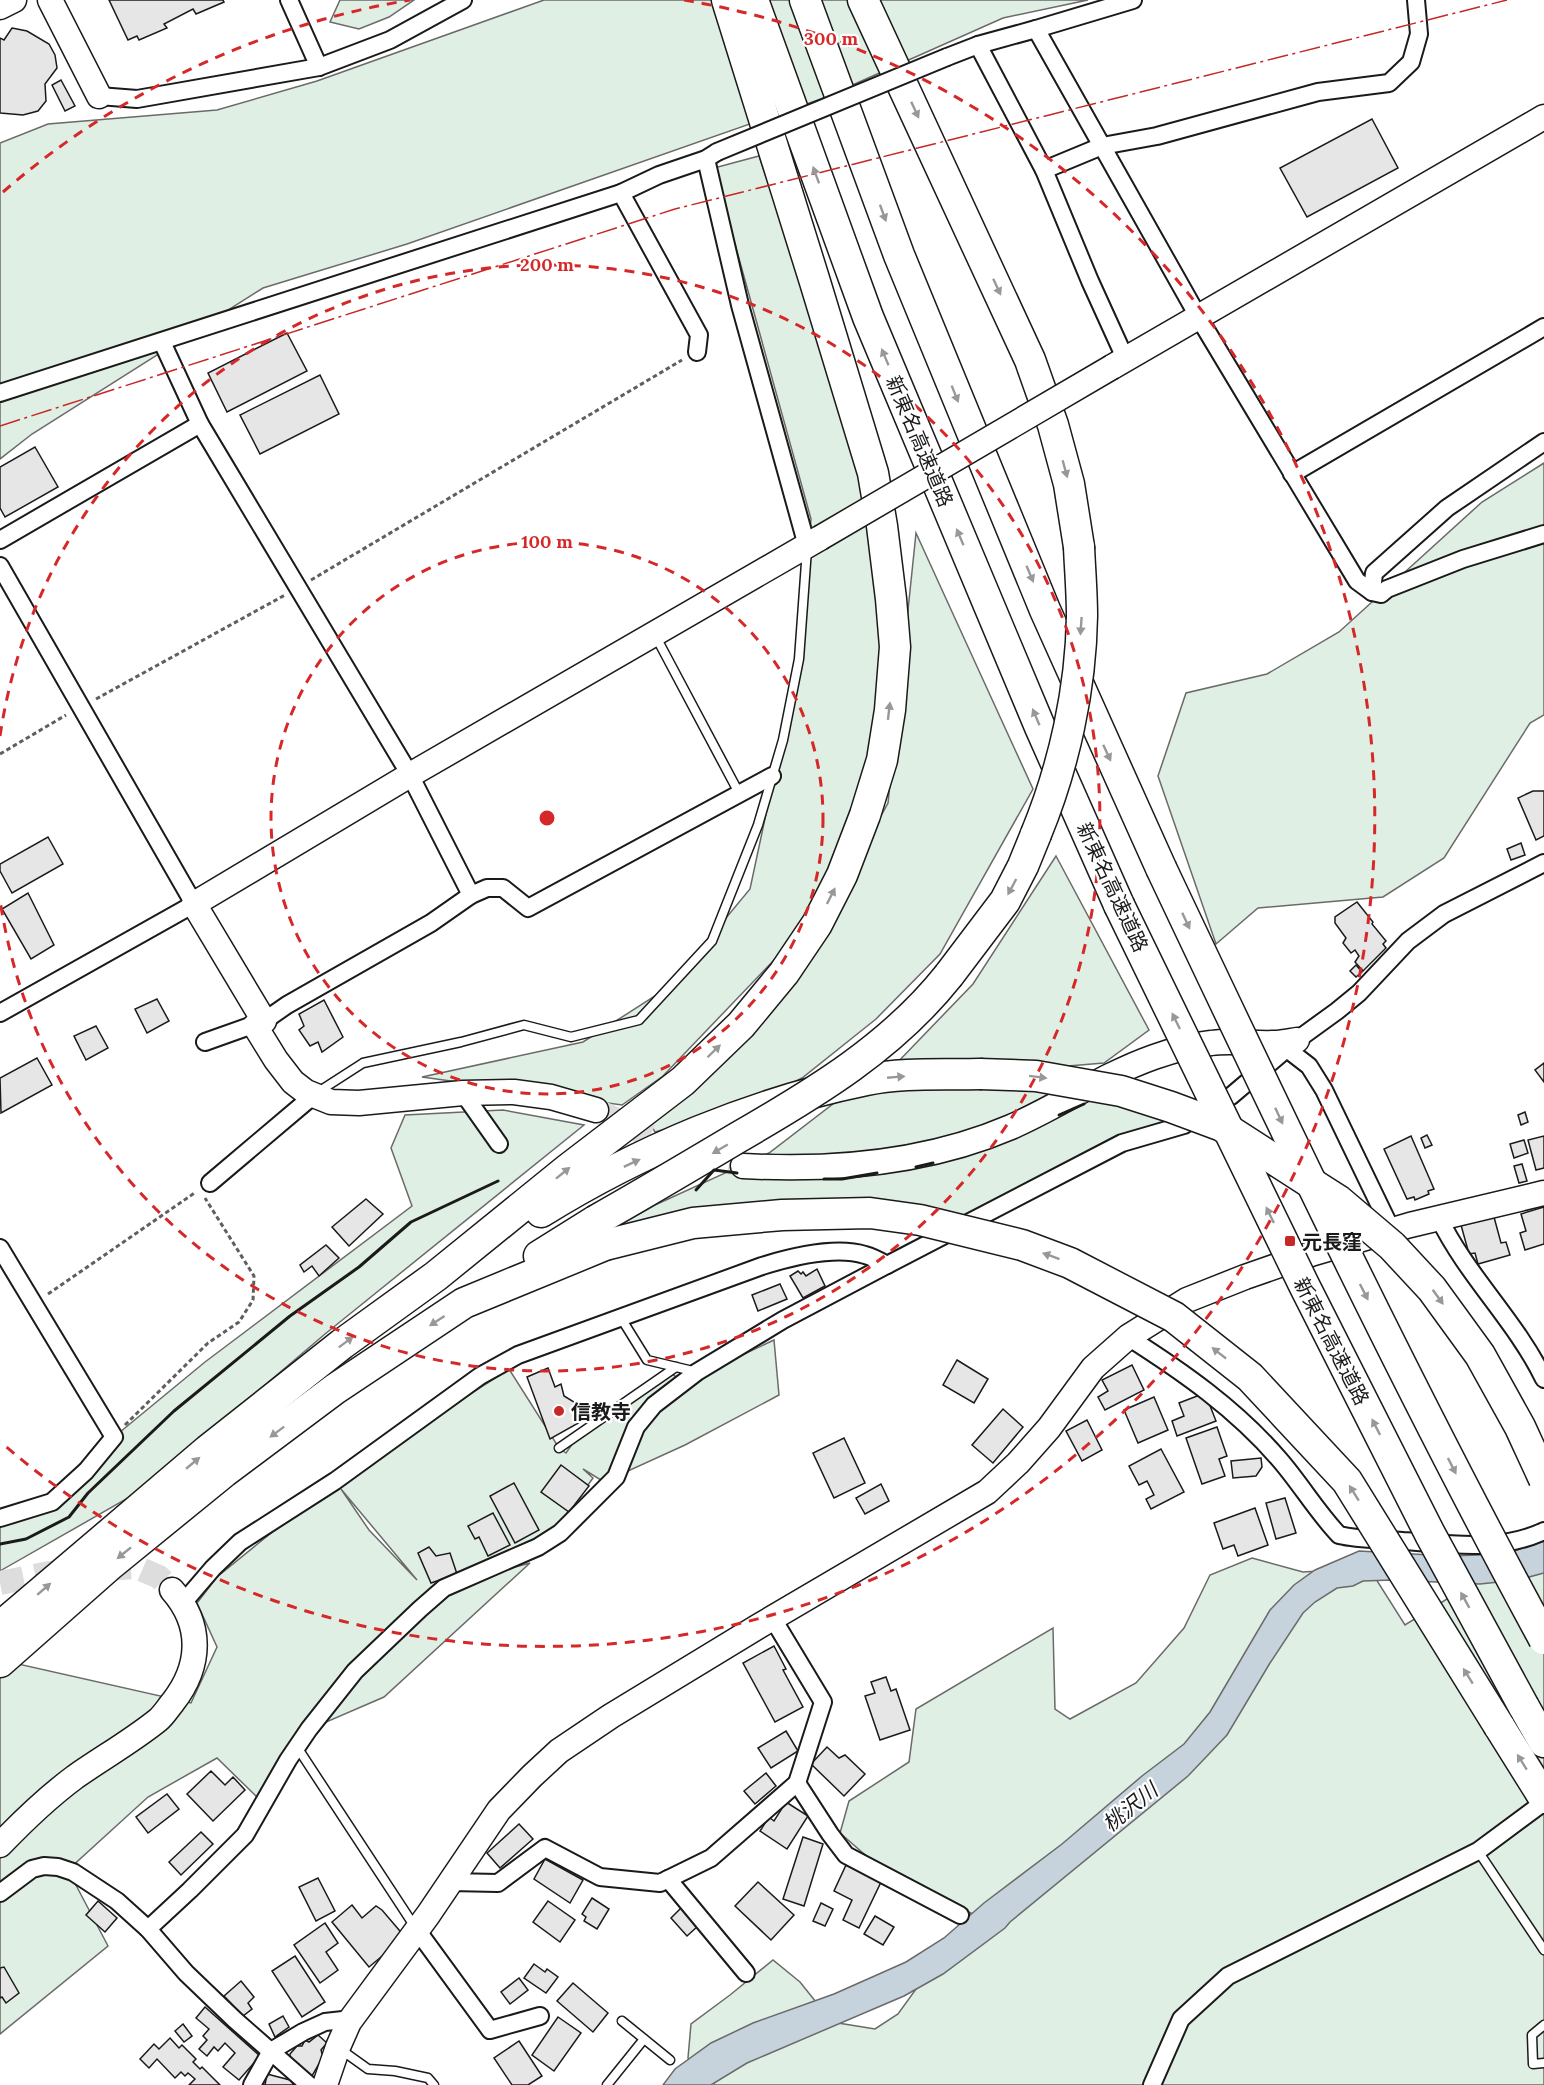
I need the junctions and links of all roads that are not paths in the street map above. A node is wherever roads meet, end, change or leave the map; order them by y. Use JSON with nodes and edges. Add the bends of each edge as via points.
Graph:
{"nodes":[{"id":1,"x":14,"y":0,"type":"edge"},
{"id":2,"x":50,"y":0,"type":"edge"},
{"id":3,"x":290,"y":0,"type":"edge"},
{"id":4,"x":464,"y":0,"type":"edge"},
{"id":5,"x":727,"y":0,"type":"edge"},
{"id":6,"x":753,"y":0,"type":"edge"},
{"id":7,"x":805,"y":0,"type":"edge"},
{"id":8,"x":864,"y":0,"type":"edge"},
{"id":9,"x":1133,"y":0,"type":"edge"},
{"id":10,"x":1416,"y":0,"type":"edge"},
{"id":11,"x":0,"y":6,"type":"edge"},
{"id":12,"x":1036,"y":29,"type":"junction"},
{"id":13,"x":978,"y":45,"type":"junction"},
{"id":14,"x":319,"y":67,"type":"junction"},
{"id":15,"x":99,"y":96,"type":"joint"},
{"id":16,"x":1544,"y":117,"type":"edge"},
{"id":17,"x":1102,"y":147,"type":"junction"},
{"id":18,"x":712,"y":155,"type":"junction"},
{"id":19,"x":1044,"y":170,"type":"junction"},
{"id":20,"x":621,"y":194,"type":"junction"},
{"id":21,"x":1199,"y":318,"type":"junction"},
{"id":22,"x":1544,"y":327,"type":"edge"},
{"id":23,"x":162,"y":342,"type":"junction"},
{"id":24,"x":697,"y":352,"type":"road end"},
{"id":25,"x":1119,"y":362,"type":"junction"},
{"id":26,"x":0,"y":393,"type":"edge"},
{"id":27,"x":200,"y":424,"type":"junction"},
{"id":28,"x":1544,"y":442,"type":"edge"},
{"id":29,"x":1292,"y":474,"type":"junction"},
{"id":30,"x":1544,"y":534,"type":"edge"},
{"id":31,"x":0,"y":540,"type":"edge"},
{"id":32,"x":814,"y":542,"type":"junction"},
{"id":33,"x":0,"y":566,"type":"edge"},
{"id":34,"x":1372,"y":592,"type":"junction"},
{"id":35,"x":654,"y":634,"type":"junction"},
{"id":36,"x":410,"y":775,"type":"junction"},
{"id":37,"x":772,"y":776,"type":"junction"},
{"id":38,"x":739,"y":793,"type":"junction"},
{"id":39,"x":1544,"y":863,"type":"edge"},
{"id":40,"x":471,"y":895,"type":"junction"},
{"id":41,"x":194,"y":904,"type":"junction"},
{"id":42,"x":0,"y":1013,"type":"edge"},
{"id":43,"x":264,"y":1021,"type":"junction"},
{"id":44,"x":205,"y":1042,"type":"dead end"},
{"id":45,"x":1292,"y":1044,"type":"junction"},
{"id":46,"x":463,"y":1093,"type":"junction"},
{"id":47,"x":314,"y":1095,"type":"junction"},
{"id":48,"x":596,"y":1110,"type":"tunnel mouth"},
{"id":49,"x":499,"y":1144,"type":"dead end"},
{"id":50,"x":743,"y":1166,"type":"tunnel mouth"},
{"id":51,"x":210,"y":1183,"type":"road end"},
{"id":52,"x":1544,"y":1193,"type":"edge"},
{"id":53,"x":1439,"y":1218,"type":"junction"},
{"id":54,"x":1392,"y":1231,"type":"junction"},
{"id":55,"x":600,"y":1233,"type":"junction"},
{"id":56,"x":0,"y":1248,"type":"edge"},
{"id":57,"x":887,"y":1265,"type":"junction"},
{"id":58,"x":436,"y":1276,"type":"junction"},
{"id":59,"x":621,"y":1318,"type":"junction"},
{"id":60,"x":1128,"y":1337,"type":"junction"},
{"id":61,"x":676,"y":1367,"type":"junction"},
{"id":62,"x":697,"y":1372,"type":"junction"},
{"id":63,"x":1544,"y":1379,"type":"edge"},
{"id":64,"x":559,"y":1448,"type":"dead end"},
{"id":65,"x":1544,"y":1479,"type":"edge"},
{"id":66,"x":0,"y":1518,"type":"edge"},
{"id":67,"x":1544,"y":1531,"type":"edge"},
{"id":68,"x":177,"y":1596,"type":"joint"},
{"id":69,"x":773,"y":1619,"type":"junction"},
{"id":70,"x":0,"y":1627,"type":"edge"},
{"id":71,"x":1544,"y":1639,"type":"edge"},
{"id":72,"x":0,"y":1662,"type":"edge"},
{"id":73,"x":1544,"y":1742,"type":"edge"},
{"id":74,"x":297,"y":1747,"type":"junction"},
{"id":75,"x":797,"y":1783,"type":"junction"},
{"id":76,"x":1544,"y":1800,"type":"edge"},
{"id":77,"x":0,"y":1845,"type":"edge"},
{"id":78,"x":1478,"y":1851,"type":"junction"},
{"id":79,"x":668,"y":1879,"type":"junction"},
{"id":80,"x":450,"y":1882,"type":"junction"},
{"id":81,"x":0,"y":1893,"type":"edge"},
{"id":82,"x":960,"y":1915,"type":"dead end"},
{"id":83,"x":148,"y":1929,"type":"junction"},
{"id":84,"x":417,"y":1930,"type":"junction"},
{"id":85,"x":1544,"y":1950,"type":"edge"},
{"id":86,"x":746,"y":1973,"type":"dead end"},
{"id":87,"x":540,"y":2016,"type":"dead end"},
{"id":88,"x":352,"y":2019,"type":"junction"},
{"id":89,"x":622,"y":2021,"type":"dead end"},
{"id":90,"x":1544,"y":2025,"type":"edge"},
{"id":91,"x":644,"y":2039,"type":"junction"},
{"id":92,"x":338,"y":2047,"type":"junction"},
{"id":93,"x":271,"y":2051,"type":"junction"},
{"id":94,"x":670,"y":2060,"type":"dead end"},
{"id":95,"x":1544,"y":2063,"type":"edge"},
{"id":96,"x":252,"y":2085,"type":"edge"},
{"id":97,"x":309,"y":2085,"type":"edge"},
{"id":98,"x":325,"y":2085,"type":"edge"},
{"id":99,"x":434,"y":2085,"type":"edge"},
{"id":100,"x":607,"y":2085,"type":"edge"},
{"id":101,"x":1152,"y":2085,"type":"edge"}],
"edges":[{"from":1,"to":11,"type":"street"},
{"from":2,"to":15,"type":"street"},
{"from":3,"to":14,"type":"street"},
{"from":4,"to":14,"type":"street","via":[[390,40]]},
{"from":58,"to":5,"type":"highway","one_way":true,"via":[[683,1081],[741,1025],[784,973],[817,924],[842,875],[882,760],[895,647],[873,473]]},
{"from":73,"to":6,"type":"highway","name":"新東名高速道路","one_way":true,"bridge":true,"via":[[1393,1462],[1119,905],[873,328]]},
{"from":7,"to":71,"type":"highway","one_way":true,"bridge":true,"via":[[942,363],[1045,610],[1161,868],[1350,1266]]},
{"from":8,"to":55,"type":"highway","one_way":true,"bridge":true,"via":[[1030,360],[1053,425],[1069,484],[1079,547],[1082,616],[1068,731],[1050,802],[1005,901],[910,1019],[813,1094]]},
{"from":9,"to":12,"type":"street"},
{"from":10,"to":17,"type":"street","via":[[1419,33],[1411,62],[1389,83],[1318,92]]},
{"from":12,"to":13,"type":"street"},
{"from":12,"to":17,"type":"street"},
{"from":13,"to":18,"type":"street","bridge":true},
{"from":13,"to":19,"type":"street"},
{"from":14,"to":15,"type":"street","via":[[136,99]]},
{"from":16,"to":21,"type":"street"},
{"from":17,"to":19,"type":"street"},
{"from":17,"to":21,"type":"street"},
{"from":18,"to":20,"type":"street"},
{"from":18,"to":32,"type":"street","via":[[740,305]]},
{"from":19,"to":25,"type":"street"},
{"from":20,"to":23,"type":"street"},
{"from":20,"to":24,"type":"street","via":[[699,335]]},
{"from":21,"to":25,"type":"street"},
{"from":21,"to":29,"type":"street"},
{"from":22,"to":29,"type":"street"},
{"from":23,"to":26,"type":"street"},
{"from":23,"to":27,"type":"street"},
{"from":25,"to":32,"type":"street","bridge":true},
{"from":27,"to":31,"type":"street"},
{"from":27,"to":36,"type":"street"},
{"from":28,"to":34,"type":"street","via":[[1447,508],[1374,573]]},
{"from":29,"to":34,"type":"street","via":[[1357,581]]},
{"from":30,"to":34,"type":"street","via":[[1463,559],[1381,594]]},
{"from":32,"to":35,"type":"street"},
{"from":32,"to":37,"type":"lane","via":[[799,659]]},
{"from":33,"to":41,"type":"street"},
{"from":35,"to":36,"type":"street"},
{"from":35,"to":38,"type":"lane"},
{"from":36,"to":40,"type":"street"},
{"from":36,"to":41,"type":"street"},
{"from":37,"to":38,"type":"street"},
{"from":37,"to":47,"type":"lane","via":[[758,825],[712,941],[639,1020],[571,1037],[524,1025],[363,1063]]},
{"from":38,"to":40,"type":"street","via":[[528,908],[503,888],[487,888]]},
{"from":39,"to":45,"type":"street","via":[[1444,914],[1408,941],[1359,993]]},
{"from":40,"to":43,"type":"street","via":[[431,923]]},
{"from":41,"to":42,"type":"street"},
{"from":41,"to":43,"type":"street"},
{"from":43,"to":44,"type":"street"},
{"from":43,"to":47,"type":"street","via":[[255,1026],[276,1060],[293,1082]]},
{"from":45,"to":50,"type":"street","via":[[1211,1043],[1154,1057],[1011,1127],[898,1160],[826,1167]]},
{"from":45,"to":54,"type":"street","via":[[1324,1090]]},
{"from":45,"to":57,"type":"street","via":[[1232,1096],[1184,1125],[1122,1143]]},
{"from":46,"to":47,"type":"street","via":[[359,1103],[332,1102]]},
{"from":46,"to":48,"type":"street","via":[[514,1092],[551,1097]]},
{"from":46,"to":49,"type":"street"},
{"from":47,"to":51,"type":"street"},
{"from":52,"to":53,"type":"street"},
{"from":53,"to":54,"type":"street"},
{"from":53,"to":63,"type":"street","via":[[1454,1247],[1519,1337]]},
{"from":54,"to":60,"type":"street","via":[[1314,1253],[1187,1300]]},
{"from":55,"to":72,"type":"highway","one_way":true,"via":[[464,1303],[335,1389],[111,1564]]},
{"from":76,"to":55,"type":"highway","one_way":true,"bridge":true,"via":[[1347,1481],[1250,1377],[1174,1317],[1070,1263],[1022,1245],[920,1220],[870,1213],[782,1215]]},
{"from":56,"to":66,"type":"street","via":[[114,1437],[86,1471],[52,1502]]},
{"from":57,"to":59,"type":"street","via":[[864,1254],[797,1256]]},
{"from":57,"to":62,"type":"street","via":[[783,1320]]},
{"from":58,"to":65,"type":"highway","one_way":true,"bridge":true,"via":[[575,1191],[719,1122],[867,1079],[1036,1076],[1121,1091],[1222,1126],[1339,1201],[1392,1246],[1432,1288],[1480,1355]]},
{"from":70,"to":58,"type":"highway","one_way":true,"via":[[208,1450]]},
{"from":59,"to":61,"type":"lane","via":[[647,1360]]},
{"from":59,"to":68,"type":"street","via":[[518,1355],[480,1376],[335,1481],[240,1542]]},
{"from":60,"to":67,"type":"street","via":[[1174,1366],[1244,1421],[1339,1535],[1476,1545],[1522,1540]]},
{"from":60,"to":69,"type":"street","via":[[1093,1368],[1049,1428],[987,1492]]},
{"from":61,"to":62,"type":"lane"},
{"from":61,"to":64,"type":"lane"},
{"from":62,"to":74,"type":"street","via":[[654,1405],[636,1427],[616,1477],[561,1533],[444,1588],[355,1671]]},
{"from":68,"to":77,"type":"street","via":[[192,1624],[196,1646],[191,1670],[178,1695],[160,1718],[74,1778]]},
{"from":69,"to":75,"type":"street","via":[[823,1702]]},
{"from":69,"to":80,"type":"street","via":[[559,1751],[499,1810]]},
{"from":74,"to":83,"type":"street","via":[[245,1835]]},
{"from":74,"to":84,"type":"lane"},
{"from":75,"to":79,"type":"street","via":[[711,1858]]},
{"from":75,"to":82,"type":"street","via":[[846,1855]]},
{"from":76,"to":78,"type":"street"},
{"from":78,"to":85,"type":"lane"},
{"from":78,"to":101,"type":"street","via":[[1227,1976],[1181,2019]]},
{"from":79,"to":80,"type":"street","via":[[660,1882],[600,1878],[545,1848],[498,1883]]},
{"from":79,"to":86,"type":"street"},
{"from":80,"to":84,"type":"street"},
{"from":81,"to":83,"type":"street","via":[[32,1869],[58,1867],[73,1872],[117,1901]]},
{"from":83,"to":93,"type":"street","via":[[186,1973]]},
{"from":84,"to":87,"type":"street","via":[[490,2030]]},
{"from":84,"to":88,"type":"street"},
{"from":88,"to":92,"type":"street"},
{"from":88,"to":93,"type":"street","via":[[325,2022]]},
{"from":89,"to":91,"type":"lane"},
{"from":90,"to":95,"type":"lane","via":[[1532,2035],[1533,2064]]},
{"from":91,"to":94,"type":"lane"},
{"from":91,"to":100,"type":"lane"},
{"from":92,"to":98,"type":"street"},
{"from":92,"to":99,"type":"lane","via":[[368,2069],[428,2078]]},
{"from":93,"to":96,"type":"street"},
{"from":93,"to":97,"type":"street"}]}
